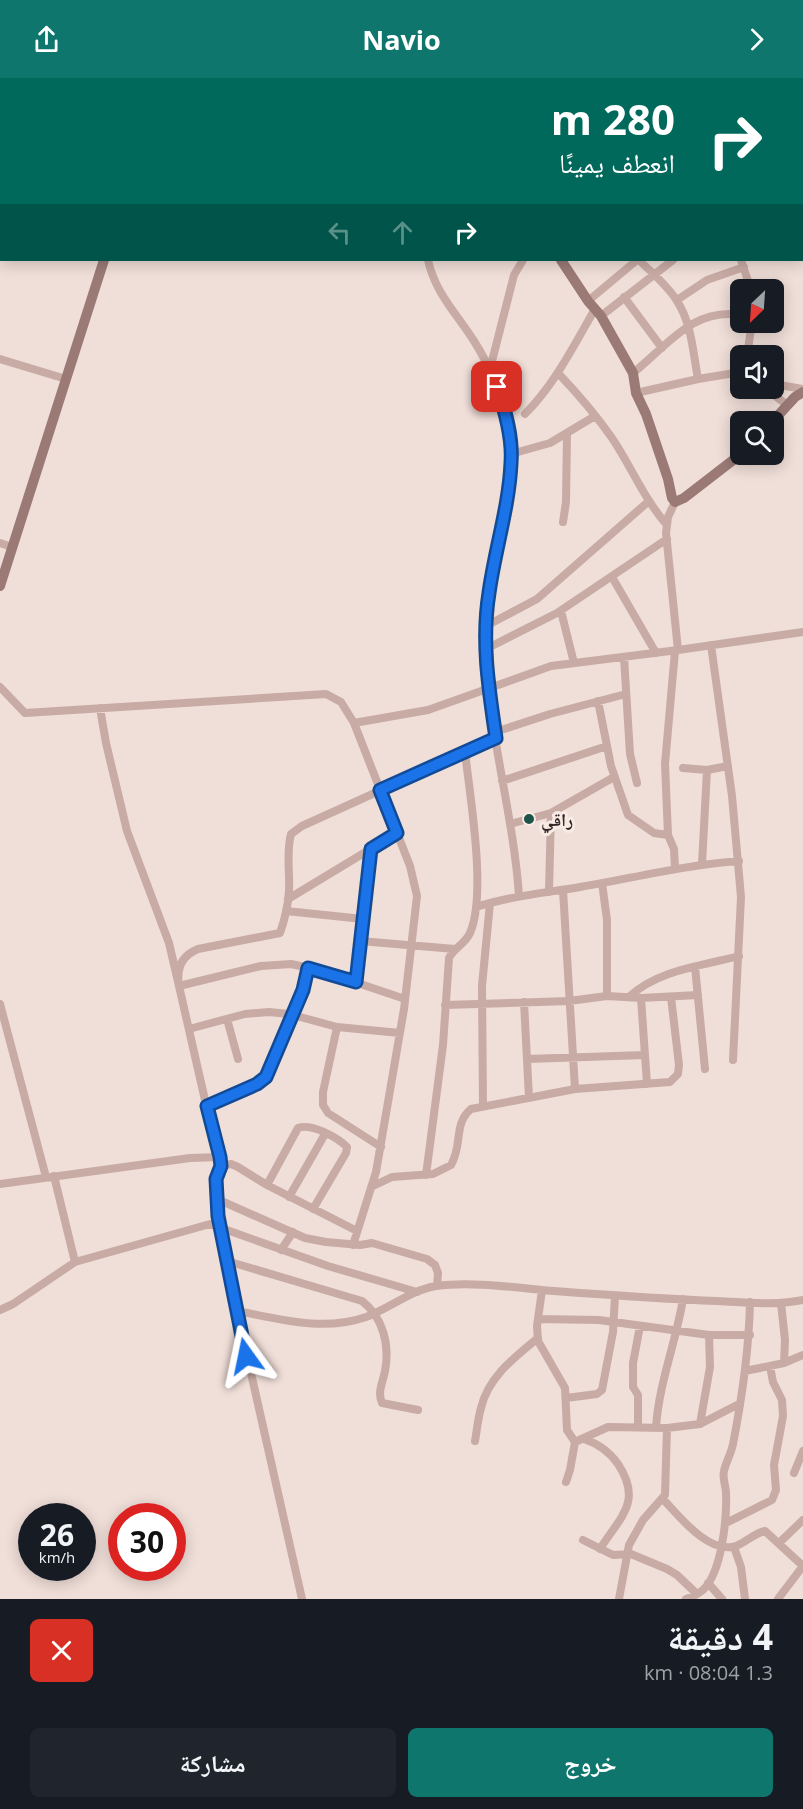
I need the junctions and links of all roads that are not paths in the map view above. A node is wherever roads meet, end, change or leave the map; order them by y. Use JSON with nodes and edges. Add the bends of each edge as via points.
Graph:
{"nodes":[{"id":1,"x":104,"y":261,"type":"edge"},
{"id":2,"x":428,"y":261,"type":"edge"},
{"id":3,"x":522,"y":261,"type":"edge"},
{"id":4,"x":563,"y":261,"type":"edge"},
{"id":5,"x":637,"y":261,"type":"edge"},
{"id":6,"x":639,"y":261,"type":"edge"},
{"id":7,"x":672,"y":261,"type":"edge"},
{"id":8,"x":742,"y":263,"type":"edge"},
{"id":9,"x":653,"y":274,"type":"junction"},
{"id":10,"x":747,"y":279,"type":"edge"},
{"id":11,"x":624,"y":297,"type":"junction"},
{"id":12,"x":677,"y":300,"type":"junction"},
{"id":13,"x":594,"y":309,"type":"junction"},
{"id":14,"x":730,"y":315,"type":"edge"},
{"id":15,"x":688,"y":325,"type":"junction"},
{"id":16,"x":662,"y":348,"type":"junction"},
{"id":17,"x":0,"y":359,"type":"edge"},
{"id":18,"x":490,"y":369,"type":"junction"},
{"id":19,"x":558,"y":373,"type":"junction"},
{"id":20,"x":633,"y":373,"type":"junction"},
{"id":21,"x":730,"y":374,"type":"edge"},
{"id":22,"x":698,"y":379,"type":"junction"},
{"id":23,"x":66,"y":380,"type":"junction"},
{"id":24,"x":784,"y":386,"type":"edge"},
{"id":25,"x":803,"y":390,"type":"edge"},
{"id":26,"x":636,"y":393,"type":"junction"},
{"id":27,"x":779,"y":399,"type":"edge"},
{"id":28,"x":787,"y":405,"type":"junction"},
{"id":29,"x":782,"y":411,"type":"edge"},
{"id":30,"x":525,"y":414,"type":"dead end"},
{"id":31,"x":595,"y":416,"type":"junction"},
{"id":32,"x":567,"y":433,"type":"junction"},
{"id":33,"x":511,"y":454,"type":"junction"},
{"id":34,"x":730,"y":462,"type":"edge"},
{"id":35,"x":649,"y":501,"type":"junction"},
{"id":36,"x":675,"y":502,"type":"junction"},
{"id":37,"x":563,"y":522,"type":"dead end"},
{"id":38,"x":667,"y":525,"type":"junction"},
{"id":39,"x":667,"y":540,"type":"junction"},
{"id":40,"x":0,"y":543,"type":"edge"},
{"id":41,"x":12,"y":547,"type":"junction"},
{"id":42,"x":612,"y":577,"type":"junction"},
{"id":43,"x":0,"y":586,"type":"edge"},
{"id":44,"x":561,"y":610,"type":"junction"},
{"id":45,"x":486,"y":626,"type":"junction"},
{"id":46,"x":803,"y":632,"type":"edge"},
{"id":47,"x":711,"y":645,"type":"junction"},
{"id":48,"x":486,"y":649,"type":"junction"},
{"id":49,"x":676,"y":651,"type":"junction"},
{"id":50,"x":656,"y":653,"type":"junction"},
{"id":51,"x":624,"y":657,"type":"junction"},
{"id":52,"x":574,"y":663,"type":"junction"},
{"id":53,"x":0,"y":687,"type":"edge"},
{"id":54,"x":488,"y":689,"type":"junction"},
{"id":55,"x":627,"y":694,"type":"junction"},
{"id":56,"x":598,"y":701,"type":"junction"},
{"id":57,"x":100,"y":708,"type":"junction"},
{"id":58,"x":354,"y":723,"type":"junction"},
{"id":59,"x":496,"y":735,"type":"junction"},
{"id":60,"x":607,"y":746,"type":"junction"},
{"id":61,"x":465,"y":752,"type":"junction"},
{"id":62,"x":728,"y":766,"type":"junction"},
{"id":63,"x":683,"y":768,"type":"dead end"},
{"id":64,"x":707,"y":770,"type":"junction"},
{"id":65,"x":614,"y":777,"type":"junction"},
{"id":66,"x":502,"y":781,"type":"junction"},
{"id":67,"x":637,"y":783,"type":"dead end"},
{"id":68,"x":380,"y":790,"type":"junction"},
{"id":69,"x":551,"y":813,"type":"junction"},
{"id":70,"x":510,"y":824,"type":"junction"},
{"id":71,"x":397,"y":833,"type":"junction"},
{"id":72,"x":668,"y":835,"type":"junction"},
{"id":73,"x":371,"y":849,"type":"junction"},
{"id":74,"x":739,"y":861,"type":"junction"},
{"id":75,"x":702,"y":864,"type":"junction"},
{"id":76,"x":675,"y":868,"type":"junction"},
{"id":77,"x":602,"y":883,"type":"junction"},
{"id":78,"x":563,"y":890,"type":"junction"},
{"id":79,"x":549,"y":892,"type":"junction"},
{"id":80,"x":519,"y":896,"type":"junction"},
{"id":81,"x":288,"y":899,"type":"junction"},
{"id":82,"x":490,"y":903,"type":"junction"},
{"id":83,"x":476,"y":907,"type":"junction"},
{"id":84,"x":286,"y":911,"type":"junction"},
{"id":85,"x":363,"y":919,"type":"junction"},
{"id":86,"x":360,"y":941,"type":"junction"},
{"id":87,"x":411,"y":946,"type":"junction"},
{"id":88,"x":455,"y":949,"type":"junction"},
{"id":89,"x":739,"y":956,"type":"junction"},
{"id":90,"x":695,"y":967,"type":"junction"},
{"id":91,"x":308,"y":968,"type":"junction"},
{"id":92,"x":356,"y":982,"type":"junction"},
{"id":93,"x":179,"y":986,"type":"junction"},
{"id":94,"x":698,"y":995,"type":"junction"},
{"id":95,"x":608,"y":996,"type":"junction"},
{"id":96,"x":670,"y":996,"type":"junction"},
{"id":97,"x":629,"y":997,"type":"junction"},
{"id":98,"x":641,"y":998,"type":"junction"},
{"id":99,"x":405,"y":999,"type":"junction"},
{"id":100,"x":570,"y":1000,"type":"junction"},
{"id":101,"x":525,"y":1002,"type":"junction"},
{"id":102,"x":0,"y":1004,"type":"edge"},
{"id":103,"x":483,"y":1004,"type":"junction"},
{"id":104,"x":445,"y":1005,"type":"junction"},
{"id":105,"x":292,"y":1015,"type":"junction"},
{"id":106,"x":226,"y":1019,"type":"junction"},
{"id":107,"x":337,"y":1027,"type":"junction"},
{"id":108,"x":189,"y":1029,"type":"junction"},
{"id":109,"x":400,"y":1033,"type":"junction"},
{"id":110,"x":645,"y":1055,"type":"junction"},
{"id":111,"x":573,"y":1057,"type":"junction"},
{"id":112,"x":238,"y":1059,"type":"dead end"},
{"id":113,"x":527,"y":1059,"type":"junction"},
{"id":114,"x":733,"y":1060,"type":"dead end"},
{"id":115,"x":705,"y":1069,"type":"dead end"},
{"id":116,"x":647,"y":1084,"type":"junction"},
{"id":117,"x":575,"y":1089,"type":"junction"},
{"id":118,"x":529,"y":1098,"type":"junction"},
{"id":119,"x":207,"y":1106,"type":"junction"},
{"id":120,"x":483,"y":1106,"type":"junction"},
{"id":121,"x":325,"y":1134,"type":"junction"},
{"id":122,"x":381,"y":1147,"type":"junction"},
{"id":123,"x":220,"y":1157,"type":"junction"},
{"id":124,"x":221,"y":1166,"type":"junction"},
{"id":125,"x":426,"y":1175,"type":"junction"},
{"id":126,"x":50,"y":1176,"type":"junction"},
{"id":127,"x":0,"y":1184,"type":"edge"},
{"id":128,"x":267,"y":1185,"type":"junction"},
{"id":129,"x":373,"y":1186,"type":"junction"},
{"id":130,"x":289,"y":1197,"type":"junction"},
{"id":131,"x":218,"y":1199,"type":"junction"},
{"id":132,"x":313,"y":1209,"type":"junction"},
{"id":133,"x":221,"y":1228,"type":"junction"},
{"id":134,"x":357,"y":1231,"type":"junction"},
{"id":135,"x":293,"y":1232,"type":"junction"},
{"id":136,"x":353,"y":1245,"type":"junction"},
{"id":137,"x":281,"y":1250,"type":"junction"},
{"id":138,"x":226,"y":1261,"type":"junction"},
{"id":139,"x":75,"y":1262,"type":"junction"},
{"id":140,"x":437,"y":1286,"type":"junction"},
{"id":141,"x":542,"y":1290,"type":"junction"},
{"id":142,"x":417,"y":1292,"type":"junction"},
{"id":143,"x":615,"y":1296,"type":"junction"},
{"id":144,"x":683,"y":1299,"type":"junction"},
{"id":145,"x":803,"y":1300,"type":"edge"},
{"id":146,"x":750,"y":1302,"type":"junction"},
{"id":147,"x":781,"y":1304,"type":"junction"},
{"id":148,"x":0,"y":1310,"type":"edge"},
{"id":149,"x":237,"y":1311,"type":"junction"},
{"id":150,"x":375,"y":1313,"type":"junction"},
{"id":151,"x":538,"y":1319,"type":"junction"},
{"id":152,"x":614,"y":1322,"type":"junction"},
{"id":153,"x":640,"y":1326,"type":"junction"},
{"id":154,"x":677,"y":1332,"type":"junction"},
{"id":155,"x":710,"y":1335,"type":"junction"},
{"id":156,"x":750,"y":1335,"type":"junction"},
{"id":157,"x":538,"y":1338,"type":"junction"},
{"id":158,"x":803,"y":1355,"type":"edge"},
{"id":159,"x":784,"y":1363,"type":"junction"},
{"id":160,"x":770,"y":1366,"type":"junction"},
{"id":161,"x":745,"y":1371,"type":"junction"},
{"id":162,"x":566,"y":1398,"type":"junction"},
{"id":163,"x":739,"y":1404,"type":"junction"},
{"id":164,"x":418,"y":1410,"type":"dead end"},
{"id":165,"x":700,"y":1424,"type":"junction"},
{"id":166,"x":638,"y":1426,"type":"junction"},
{"id":167,"x":656,"y":1427,"type":"junction"},
{"id":168,"x":667,"y":1428,"type":"junction"},
{"id":169,"x":475,"y":1441,"type":"dead end"},
{"id":170,"x":579,"y":1441,"type":"junction"},
{"id":171,"x":803,"y":1450,"type":"edge"},
{"id":172,"x":794,"y":1473,"type":"dead end"},
{"id":173,"x":566,"y":1482,"type":"dead end"},
{"id":174,"x":663,"y":1499,"type":"junction"},
{"id":175,"x":803,"y":1520,"type":"edge"},
{"id":176,"x":726,"y":1523,"type":"junction"},
{"id":177,"x":583,"y":1540,"type":"dead end"},
{"id":178,"x":779,"y":1544,"type":"junction"},
{"id":179,"x":734,"y":1546,"type":"junction"},
{"id":180,"x":722,"y":1547,"type":"junction"},
{"id":181,"x":600,"y":1549,"type":"junction"},
{"id":182,"x":628,"y":1554,"type":"junction"},
{"id":183,"x":803,"y":1566,"type":"edge"},
{"id":184,"x":708,"y":1583,"type":"junction"},
{"id":185,"x":697,"y":1594,"type":"junction"},
{"id":186,"x":302,"y":1599,"type":"edge"},
{"id":187,"x":619,"y":1599,"type":"edge"},
{"id":188,"x":686,"y":1599,"type":"edge"},
{"id":189,"x":722,"y":1599,"type":"edge"},
{"id":190,"x":745,"y":1599,"type":"edge"},
{"id":191,"x":778,"y":1599,"type":"edge"}],
"edges":[{"from":1,"to":23,"type":"street"},
{"from":2,"to":18,"type":"street","via":[[445,302]]},
{"from":3,"to":18,"type":"street","via":[[514,275]]},
{"from":4,"to":13,"type":"street"},
{"from":5,"to":13,"type":"street"},
{"from":6,"to":9,"type":"street"},
{"from":7,"to":9,"type":"street"},
{"from":8,"to":10,"type":"street"},
{"from":8,"to":12,"type":"street"},
{"from":9,"to":11,"type":"street"},
{"from":9,"to":12,"type":"street"},
{"from":11,"to":13,"type":"street"},
{"from":11,"to":16,"type":"street"},
{"from":12,"to":15,"type":"street"},
{"from":13,"to":19,"type":"street"},
{"from":13,"to":20,"type":"street"},
{"from":14,"to":15,"type":"street","via":[[717,314]]},
{"from":15,"to":16,"type":"street"},
{"from":15,"to":22,"type":"street"},
{"from":16,"to":20,"type":"street"},
{"from":17,"to":23,"type":"street"},
{"from":18,"to":33,"type":"street","via":[[503,404]]},
{"from":19,"to":30,"type":"street"},
{"from":19,"to":31,"type":"street"},
{"from":20,"to":26,"type":"street"},
{"from":21,"to":22,"type":"street"},
{"from":22,"to":26,"type":"street"},
{"from":23,"to":41,"type":"street"},
{"from":24,"to":25,"type":"street"},
{"from":25,"to":28,"type":"street"},
{"from":26,"to":36,"type":"street"},
{"from":27,"to":28,"type":"street"},
{"from":28,"to":29,"type":"street"},
{"from":31,"to":32,"type":"street"},
{"from":31,"to":35,"type":"street"},
{"from":32,"to":33,"type":"street","via":[[550,443]]},
{"from":32,"to":37,"type":"street"},
{"from":33,"to":45,"type":"street"},
{"from":34,"to":36,"type":"street"},
{"from":35,"to":38,"type":"street"},
{"from":35,"to":45,"type":"street","via":[[537,598]]},
{"from":36,"to":38,"type":"street"},
{"from":38,"to":39,"type":"street"},
{"from":39,"to":42,"type":"street"},
{"from":39,"to":49,"type":"street"},
{"from":40,"to":41,"type":"street"},
{"from":41,"to":43,"type":"street"},
{"from":42,"to":44,"type":"street"},
{"from":42,"to":50,"type":"street"},
{"from":44,"to":48,"type":"street"},
{"from":44,"to":52,"type":"street"},
{"from":45,"to":48,"type":"street"},
{"from":46,"to":47,"type":"street"},
{"from":47,"to":49,"type":"street"},
{"from":47,"to":62,"type":"street"},
{"from":48,"to":54,"type":"street"},
{"from":49,"to":50,"type":"street"},
{"from":49,"to":72,"type":"street","via":[[665,764]]},
{"from":50,"to":51,"type":"street"},
{"from":51,"to":52,"type":"street"},
{"from":51,"to":55,"type":"street"},
{"from":52,"to":54,"type":"street","via":[[551,666]]},
{"from":53,"to":57,"type":"street","via":[[25,713]]},
{"from":54,"to":58,"type":"street","via":[[428,710]]},
{"from":54,"to":59,"type":"street"},
{"from":55,"to":56,"type":"street"},
{"from":55,"to":67,"type":"street","via":[[630,754]]},
{"from":56,"to":59,"type":"street"},
{"from":56,"to":60,"type":"street"},
{"from":57,"to":58,"type":"street","via":[[326,694],[340,702]]},
{"from":57,"to":93,"type":"street","via":[[127,831],[169,942]]},
{"from":58,"to":68,"type":"street"},
{"from":59,"to":61,"type":"street"},
{"from":59,"to":66,"type":"street"},
{"from":60,"to":65,"type":"street"},
{"from":60,"to":66,"type":"street"},
{"from":61,"to":68,"type":"street"},
{"from":61,"to":83,"type":"street","via":[[475,849]]},
{"from":62,"to":64,"type":"street"},
{"from":62,"to":74,"type":"street"},
{"from":63,"to":64,"type":"street"},
{"from":64,"to":75,"type":"street"},
{"from":65,"to":69,"type":"street"},
{"from":65,"to":72,"type":"street","via":[[628,816],[654,832]]},
{"from":66,"to":70,"type":"street"},
{"from":68,"to":71,"type":"street"},
{"from":68,"to":81,"type":"street","via":[[291,834]]},
{"from":69,"to":70,"type":"street"},
{"from":69,"to":79,"type":"street"},
{"from":70,"to":80,"type":"street"},
{"from":71,"to":73,"type":"street"},
{"from":71,"to":87,"type":"street","via":[[417,896]]},
{"from":72,"to":76,"type":"street"},
{"from":73,"to":81,"type":"street"},
{"from":73,"to":85,"type":"street"},
{"from":74,"to":75,"type":"street"},
{"from":74,"to":89,"type":"street"},
{"from":75,"to":76,"type":"street"},
{"from":76,"to":77,"type":"street"},
{"from":77,"to":78,"type":"street"},
{"from":77,"to":95,"type":"street","via":[[607,920]]},
{"from":78,"to":79,"type":"street"},
{"from":78,"to":100,"type":"street"},
{"from":79,"to":80,"type":"street"},
{"from":80,"to":82,"type":"street"},
{"from":81,"to":84,"type":"street"},
{"from":82,"to":83,"type":"street"},
{"from":82,"to":103,"type":"street"},
{"from":83,"to":88,"type":"street","via":[[470,933]]},
{"from":84,"to":85,"type":"street"},
{"from":84,"to":93,"type":"street","via":[[280,933],[190,952],[179,969]]},
{"from":85,"to":86,"type":"street"},
{"from":86,"to":87,"type":"street"},
{"from":86,"to":92,"type":"street"},
{"from":87,"to":88,"type":"street"},
{"from":87,"to":99,"type":"street"},
{"from":88,"to":104,"type":"street","via":[[449,958]]},
{"from":89,"to":90,"type":"street"},
{"from":89,"to":114,"type":"street"},
{"from":90,"to":94,"type":"street"},
{"from":90,"to":97,"type":"street","via":[[642,985]]},
{"from":91,"to":92,"type":"street"},
{"from":91,"to":93,"type":"street","via":[[291,964],[261,966]]},
{"from":91,"to":105,"type":"street"},
{"from":92,"to":99,"type":"street"},
{"from":93,"to":108,"type":"street"},
{"from":94,"to":96,"type":"street"},
{"from":94,"to":115,"type":"street"},
{"from":95,"to":97,"type":"street"},
{"from":95,"to":100,"type":"street"},
{"from":96,"to":98,"type":"street"},
{"from":96,"to":116,"type":"street","via":[[678,1074],[670,1082]]},
{"from":97,"to":98,"type":"street"},
{"from":98,"to":110,"type":"street"},
{"from":99,"to":109,"type":"street"},
{"from":100,"to":101,"type":"street"},
{"from":100,"to":111,"type":"street"},
{"from":101,"to":103,"type":"street"},
{"from":101,"to":113,"type":"street"},
{"from":102,"to":126,"type":"street"},
{"from":103,"to":104,"type":"street"},
{"from":103,"to":120,"type":"street"},
{"from":104,"to":125,"type":"street"},
{"from":105,"to":106,"type":"street","via":[[268,1012]]},
{"from":105,"to":107,"type":"street"},
{"from":105,"to":119,"type":"street","via":[[266,1077]]},
{"from":106,"to":108,"type":"street"},
{"from":106,"to":112,"type":"street"},
{"from":107,"to":109,"type":"street"},
{"from":107,"to":122,"type":"street","via":[[323,1105],[328,1113]]},
{"from":108,"to":119,"type":"street"},
{"from":109,"to":122,"type":"street"},
{"from":110,"to":111,"type":"street"},
{"from":110,"to":116,"type":"street"},
{"from":111,"to":113,"type":"street"},
{"from":111,"to":117,"type":"street"},
{"from":113,"to":118,"type":"street"},
{"from":116,"to":117,"type":"street"},
{"from":117,"to":118,"type":"street"},
{"from":118,"to":120,"type":"street"},
{"from":119,"to":123,"type":"street"},
{"from":120,"to":125,"type":"street","via":[[464,1115],[452,1165]]},
{"from":121,"to":128,"type":"street","via":[[308,1127],[298,1128]]},
{"from":121,"to":130,"type":"street"},
{"from":121,"to":132,"type":"street","via":[[347,1147]]},
{"from":122,"to":129,"type":"street"},
{"from":123,"to":124,"type":"street"},
{"from":123,"to":126,"type":"street"},
{"from":124,"to":128,"type":"street","via":[[231,1164]]},
{"from":124,"to":131,"type":"street","via":[[216,1179]]},
{"from":125,"to":129,"type":"street","via":[[392,1178]]},
{"from":126,"to":127,"type":"street"},
{"from":126,"to":139,"type":"street"},
{"from":128,"to":130,"type":"street"},
{"from":129,"to":134,"type":"street"},
{"from":130,"to":132,"type":"street"},
{"from":131,"to":133,"type":"street"},
{"from":131,"to":135,"type":"street"},
{"from":132,"to":134,"type":"street"},
{"from":133,"to":137,"type":"street"},
{"from":133,"to":138,"type":"street"},
{"from":133,"to":139,"type":"street","via":[[210,1224]]},
{"from":134,"to":136,"type":"street"},
{"from":135,"to":136,"type":"street","via":[[305,1238]]},
{"from":135,"to":137,"type":"street"},
{"from":136,"to":140,"type":"street","via":[[372,1243],[427,1259],[435,1265]]},
{"from":137,"to":142,"type":"street"},
{"from":138,"to":149,"type":"street"},
{"from":138,"to":150,"type":"street","via":[[362,1301]]},
{"from":139,"to":148,"type":"street"},
{"from":140,"to":141,"type":"street"},
{"from":140,"to":142,"type":"street"},
{"from":141,"to":143,"type":"street"},
{"from":141,"to":151,"type":"street"},
{"from":142,"to":150,"type":"street"},
{"from":143,"to":144,"type":"street"},
{"from":143,"to":152,"type":"street"},
{"from":144,"to":146,"type":"street"},
{"from":144,"to":154,"type":"street"},
{"from":145,"to":147,"type":"street"},
{"from":146,"to":147,"type":"street"},
{"from":146,"to":156,"type":"street"},
{"from":147,"to":159,"type":"street"},
{"from":149,"to":150,"type":"street","via":[[309,1324],[340,1324]]},
{"from":149,"to":186,"type":"street"},
{"from":150,"to":164,"type":"street","via":[[387,1347],[379,1396],[382,1403]]},
{"from":151,"to":152,"type":"street"},
{"from":151,"to":157,"type":"street"},
{"from":152,"to":153,"type":"street"},
{"from":152,"to":162,"type":"street","via":[[602,1390]]},
{"from":153,"to":154,"type":"street"},
{"from":153,"to":166,"type":"street","via":[[633,1364],[633,1387],[639,1395]]},
{"from":154,"to":155,"type":"street"},
{"from":154,"to":167,"type":"street"},
{"from":155,"to":156,"type":"street"},
{"from":155,"to":165,"type":"street","via":[[710,1367]]},
{"from":156,"to":161,"type":"street"},
{"from":157,"to":162,"type":"street","via":[[562,1380]]},
{"from":157,"to":169,"type":"street","via":[[506,1364],[492,1383],[481,1406]]},
{"from":158,"to":159,"type":"street"},
{"from":159,"to":160,"type":"street"},
{"from":160,"to":161,"type":"street"},
{"from":160,"to":176,"type":"street","via":[[782,1400],[783,1416],[774,1465],[776,1490],[772,1500]]},
{"from":161,"to":163,"type":"street"},
{"from":162,"to":170,"type":"street","via":[[567,1430]]},
{"from":163,"to":165,"type":"street"},
{"from":163,"to":176,"type":"street","via":[[723,1474]]},
{"from":165,"to":168,"type":"street"},
{"from":166,"to":167,"type":"street"},
{"from":166,"to":170,"type":"street","via":[[608,1427]]},
{"from":167,"to":168,"type":"street"},
{"from":168,"to":174,"type":"street"},
{"from":170,"to":173,"type":"street"},
{"from":170,"to":181,"type":"street","via":[[597,1444],[608,1452],[629,1484],[625,1511]]},
{"from":171,"to":172,"type":"street"},
{"from":174,"to":180,"type":"street","via":[[702,1537]]},
{"from":174,"to":182,"type":"street","via":[[643,1520]]},
{"from":175,"to":178,"type":"street"},
{"from":176,"to":180,"type":"street"},
{"from":177,"to":181,"type":"street"},
{"from":178,"to":179,"type":"street","via":[[763,1531]]},
{"from":178,"to":183,"type":"street"},
{"from":179,"to":180,"type":"street"},
{"from":179,"to":190,"type":"street"},
{"from":180,"to":184,"type":"street"},
{"from":181,"to":182,"type":"street","via":[[616,1555]]},
{"from":182,"to":185,"type":"street","via":[[675,1573]]},
{"from":182,"to":187,"type":"street"},
{"from":183,"to":191,"type":"street"},
{"from":184,"to":185,"type":"street"},
{"from":184,"to":189,"type":"street"},
{"from":185,"to":188,"type":"street"}]}
